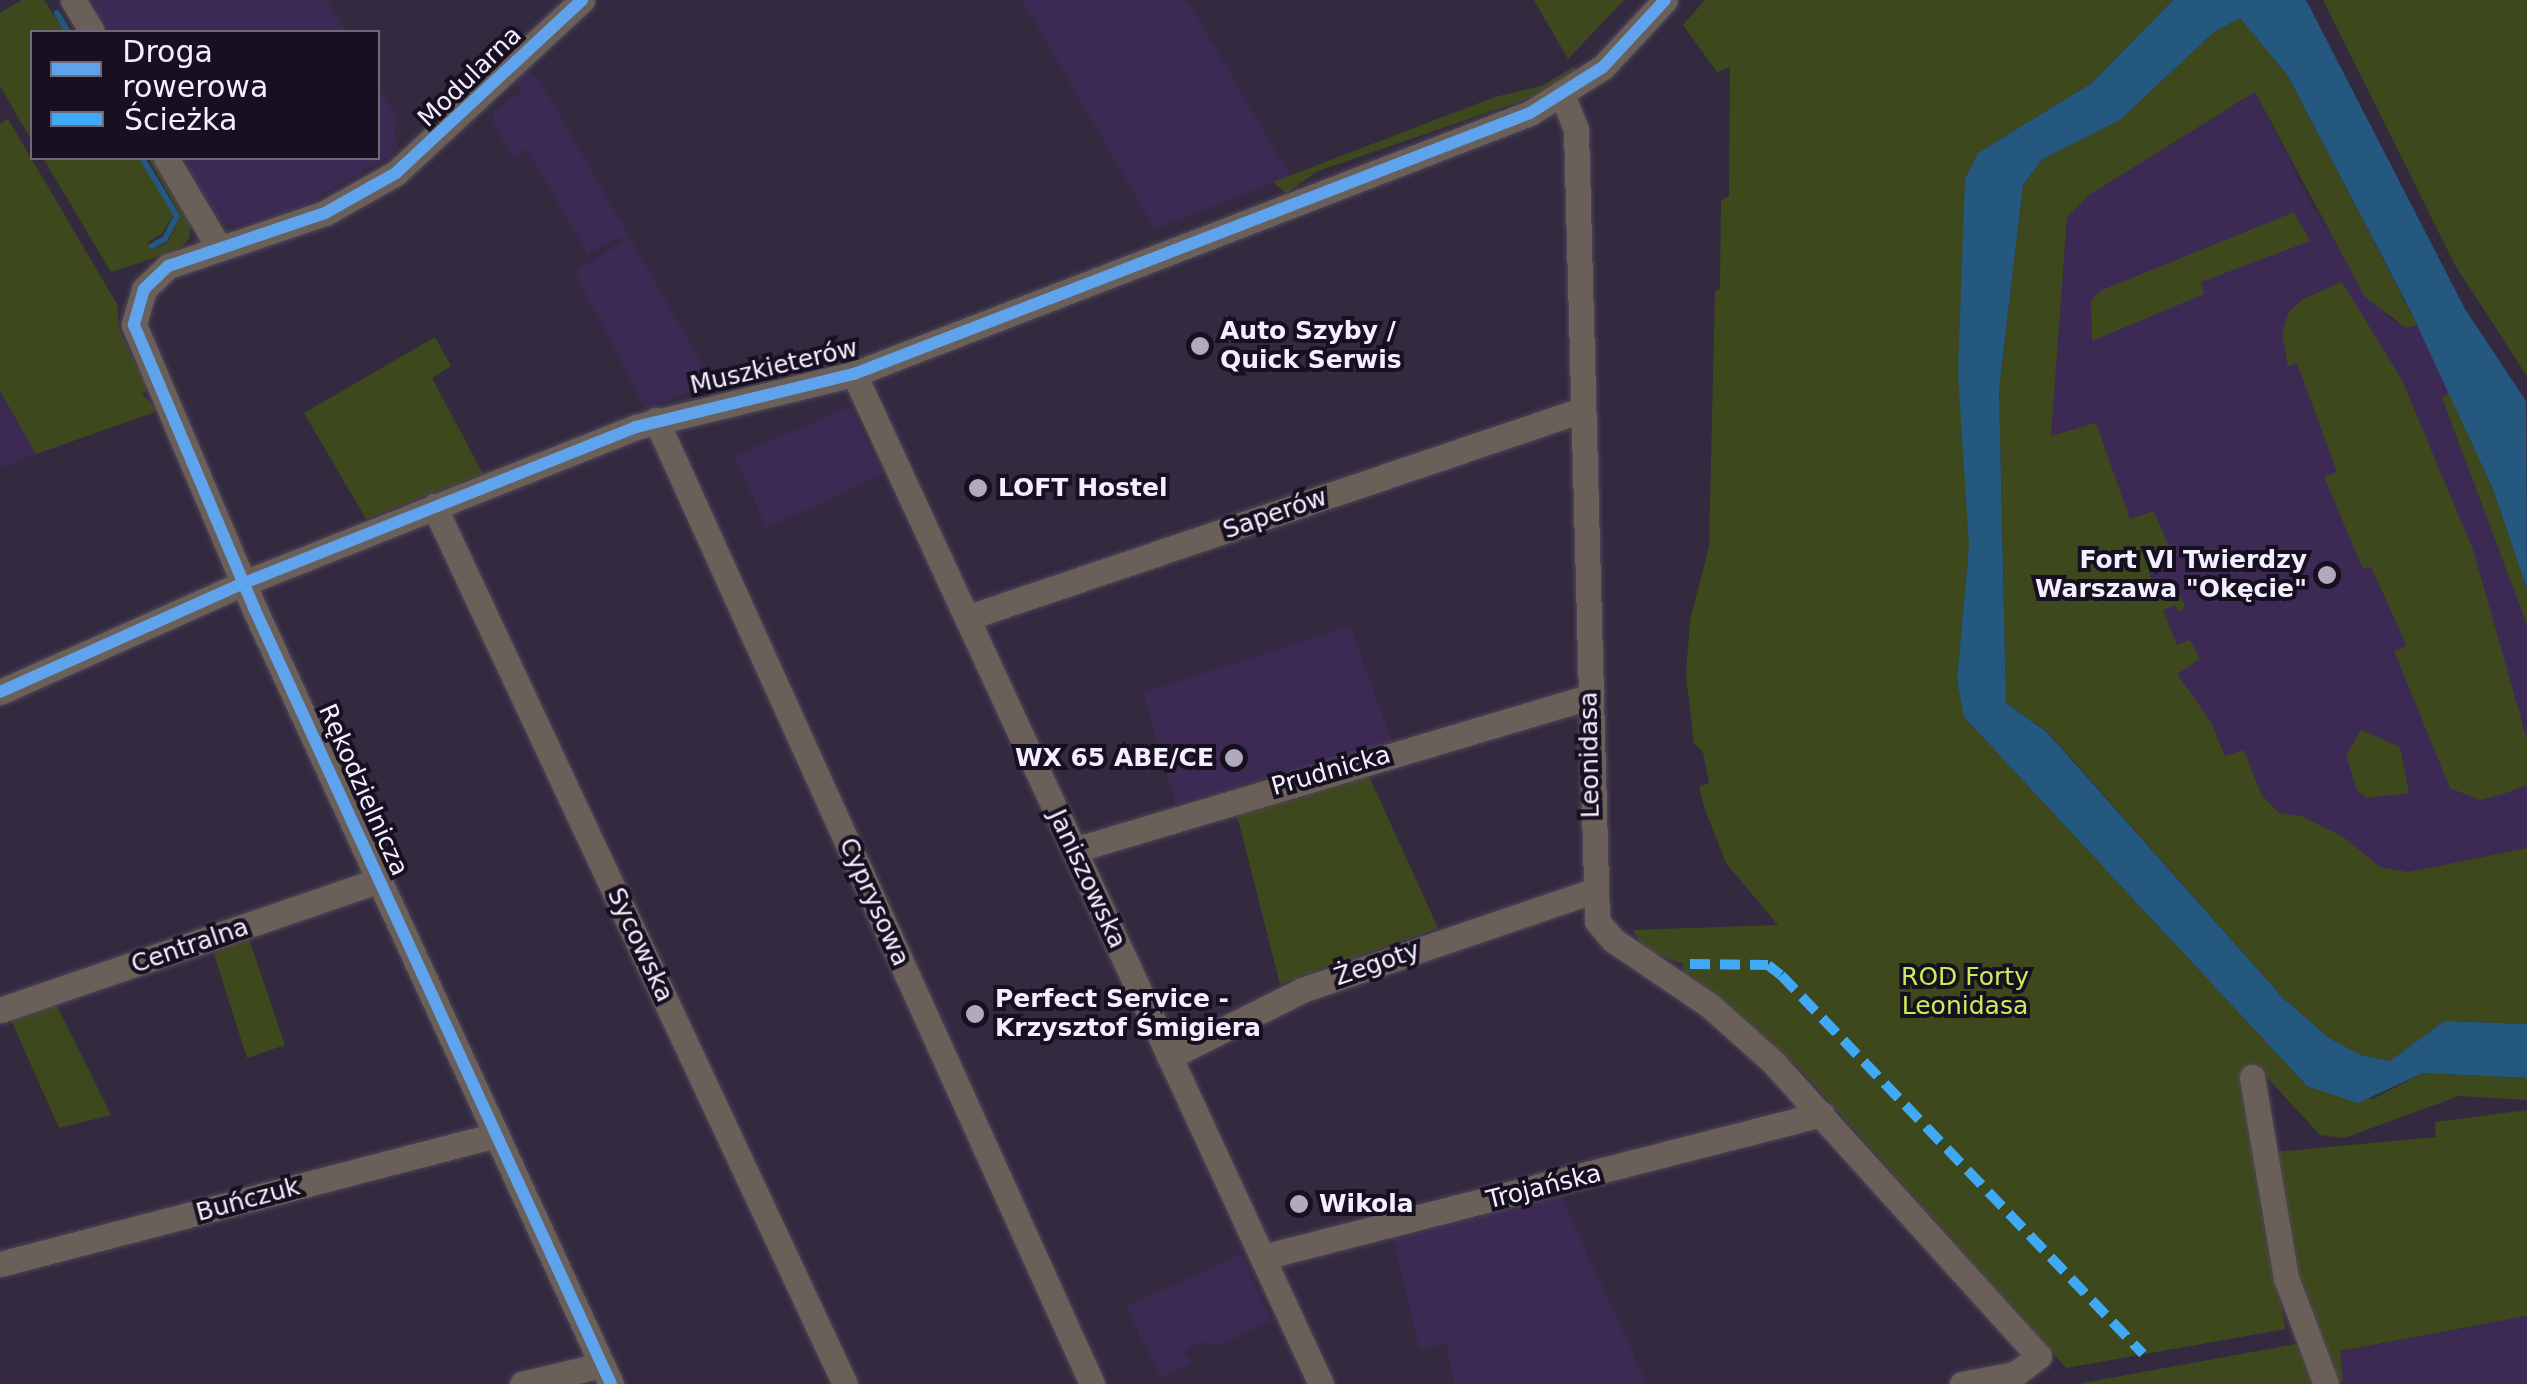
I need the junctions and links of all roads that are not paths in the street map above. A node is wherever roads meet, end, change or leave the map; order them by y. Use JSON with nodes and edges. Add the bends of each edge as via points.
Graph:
{"nodes":[{"id":1,"x":72,"y":0,"type":"edge"},
{"id":2,"x":582,"y":0,"type":"edge"},
{"id":3,"x":1665,"y":0,"type":"edge"},
{"id":4,"x":91,"y":30,"type":"edge"},
{"id":5,"x":1564,"y":97,"type":"junction"},
{"id":6,"x":167,"y":160,"type":"edge"},
{"id":7,"x":218,"y":246,"type":"junction"},
{"id":8,"x":854,"y":374,"type":"junction"},
{"id":9,"x":1582,"y":410,"type":"junction"},
{"id":10,"x":656,"y":420,"type":"junction"},
{"id":11,"x":434,"y":506,"type":"junction"},
{"id":12,"x":244,"y":582,"type":"junction"},
{"id":13,"x":969,"y":617,"type":"junction"},
{"id":14,"x":0,"y":692,"type":"edge"},
{"id":15,"x":1589,"y":697,"type":"junction"},
{"id":16,"x":1074,"y":850,"type":"junction"},
{"id":17,"x":380,"y":880,"type":"junction"},
{"id":18,"x":1593,"y":891,"type":"junction"},
{"id":19,"x":0,"y":1010,"type":"edge"},
{"id":20,"x":1169,"y":1058,"type":"junction"},
{"id":21,"x":2252,"y":1077,"type":"dead end"},
{"id":22,"x":1822,"y":1114,"type":"junction"},
{"id":23,"x":496,"y":1134,"type":"junction"},
{"id":24,"x":1263,"y":1257,"type":"junction"},
{"id":25,"x":0,"y":1264,"type":"edge"},
{"id":26,"x":606,"y":1375,"type":"edge"},
{"id":27,"x":522,"y":1384,"type":"edge"},
{"id":28,"x":845,"y":1384,"type":"edge"},
{"id":29,"x":1092,"y":1384,"type":"edge"},
{"id":30,"x":1321,"y":1384,"type":"edge"},
{"id":31,"x":1962,"y":1384,"type":"edge"},
{"id":32,"x":2326,"y":1384,"type":"edge"}],
"edges":[{"from":1,"to":4,"type":"street"},
{"from":2,"to":7,"type":"street","name":"Modularna","via":[[396,173],[325,214]]},
{"from":3,"to":5,"type":"street","via":[[1603,67]]},
{"from":5,"to":8,"type":"street","name":"Muszkieterów"},
{"from":5,"to":9,"type":"street","name":"Leonidasa","via":[[1576,124]]},
{"from":6,"to":7,"type":"street"},
{"from":7,"to":12,"type":"street","name":"Rękodzielnicza","via":[[153,277],[138,301],[134,325]]},
{"from":8,"to":10,"type":"street","name":"Muszkieterów"},
{"from":8,"to":13,"type":"street","name":"Janiszowska"},
{"from":9,"to":13,"type":"street","name":"Saperów"},
{"from":9,"to":15,"type":"street","name":"Leonidasa"},
{"from":10,"to":11,"type":"street","name":"Muszkieterów"},
{"from":10,"to":29,"type":"street","name":"Cyprysowa"},
{"from":11,"to":12,"type":"street","name":"Muszkieterów"},
{"from":11,"to":28,"type":"street","name":"Sycowska"},
{"from":12,"to":14,"type":"street","name":"Muszkieterów"},
{"from":12,"to":17,"type":"street","name":"Rękodzielnicza"},
{"from":13,"to":16,"type":"street","name":"Janiszowska"},
{"from":15,"to":16,"type":"street","name":"Prudnicka"},
{"from":15,"to":18,"type":"street","name":"Leonidasa"},
{"from":16,"to":20,"type":"street","name":"Janiszowska"},
{"from":17,"to":19,"type":"street","name":"Centralna"},
{"from":17,"to":23,"type":"street","name":"Rękodzielnicza"},
{"from":18,"to":20,"type":"street","name":"Żegoty","via":[[1302,990]]},
{"from":18,"to":22,"type":"street","name":"Leonidasa","via":[[1602,931],[1724,1017]]},
{"from":20,"to":24,"type":"street","name":"Janiszowska"},
{"from":21,"to":32,"type":"street","via":[[2275,1229],[2303,1334]]},
{"from":22,"to":24,"type":"street","name":"Trojańska"},
{"from":22,"to":31,"type":"street","name":"Leonidasa","via":[[2039,1356]]},
{"from":23,"to":25,"type":"street","name":"Buńczuk"},
{"from":23,"to":26,"type":"street","name":"Rękodzielnicza"},
{"from":24,"to":30,"type":"street","name":"Janiszowska"},
{"from":26,"to":27,"type":"street"}]}
